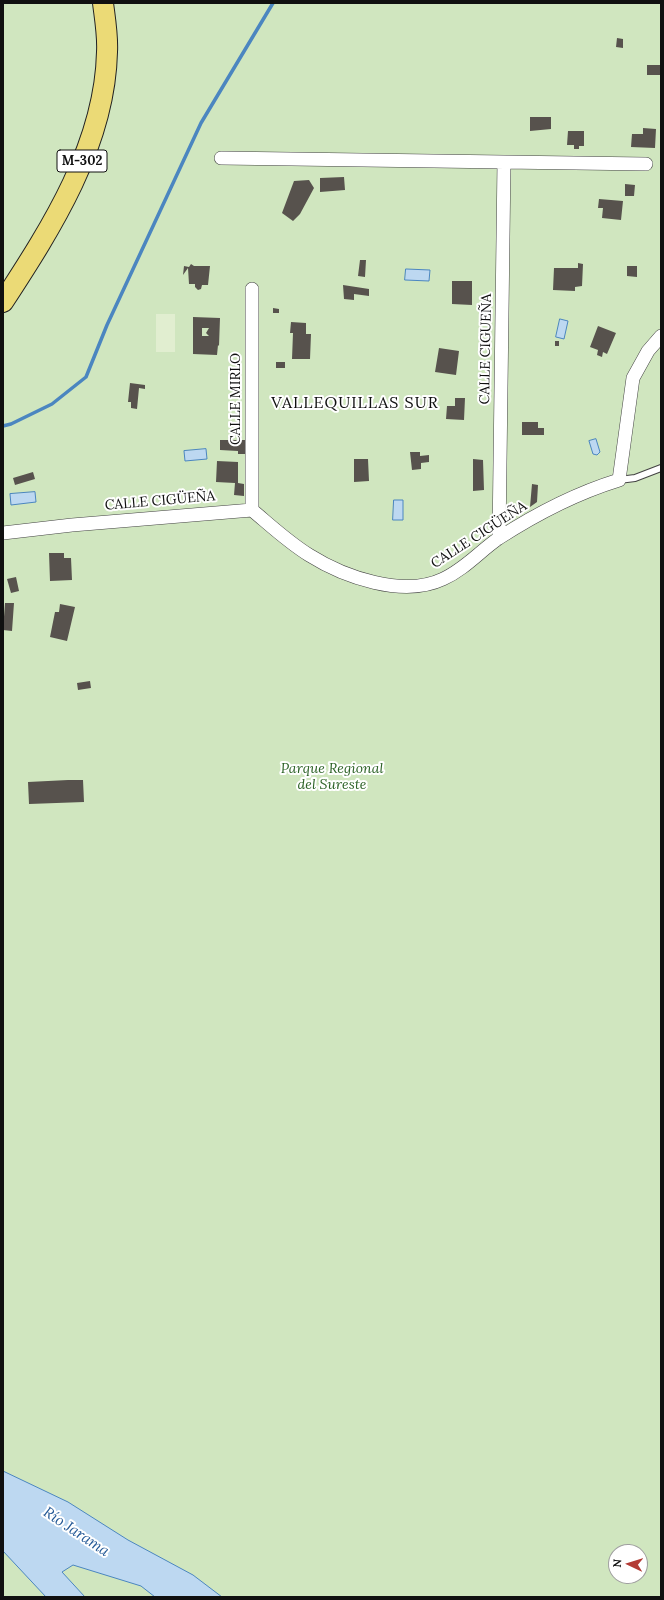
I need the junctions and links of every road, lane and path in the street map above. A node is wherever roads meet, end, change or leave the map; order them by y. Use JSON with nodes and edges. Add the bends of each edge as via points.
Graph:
{"nodes":[{"id":1,"x":103,"y":3,"type":"edge"},
{"id":2,"x":221,"y":158,"type":"dead end"},
{"id":3,"x":504,"y":162,"type":"junction"},
{"id":4,"x":646,"y":164,"type":"dead end"},
{"id":5,"x":252,"y":289,"type":"dead end"},
{"id":6,"x":3,"y":302,"type":"edge"},
{"id":7,"x":661,"y":336,"type":"edge"},
{"id":8,"x":661,"y":468,"type":"edge"},
{"id":9,"x":619,"y":480,"type":"junction"},
{"id":10,"x":252,"y":510,"type":"junction"},
{"id":11,"x":3,"y":533,"type":"edge"},
{"id":12,"x":499,"y":538,"type":"junction"}],
"edges":[{"from":1,"to":6,"type":"main road","number":"M-302","via":[[107,51],[102,101],[92,139],[53,220]]},
{"from":2,"to":3,"type":"street"},
{"from":3,"to":4,"type":"street"},
{"from":3,"to":12,"type":"street","name":"CALLE CIGUEÑA"},
{"from":5,"to":10,"type":"street","name":"CALLE MIRLO"},
{"from":7,"to":9,"type":"street","via":[[648,350],[632,378]]},
{"from":8,"to":9,"type":"lane","via":[[636,478]]},
{"from":9,"to":12,"type":"street","name":"CALLE CIGÜEÑA","via":[[596,487],[554,507]]},
{"from":10,"to":11,"type":"street","name":"CALLE CIGÜEÑA"},
{"from":10,"to":12,"type":"street","name":"CALLE CIGÜEÑA","via":[[310,556],[344,572],[409,588],[444,579]]}]}
